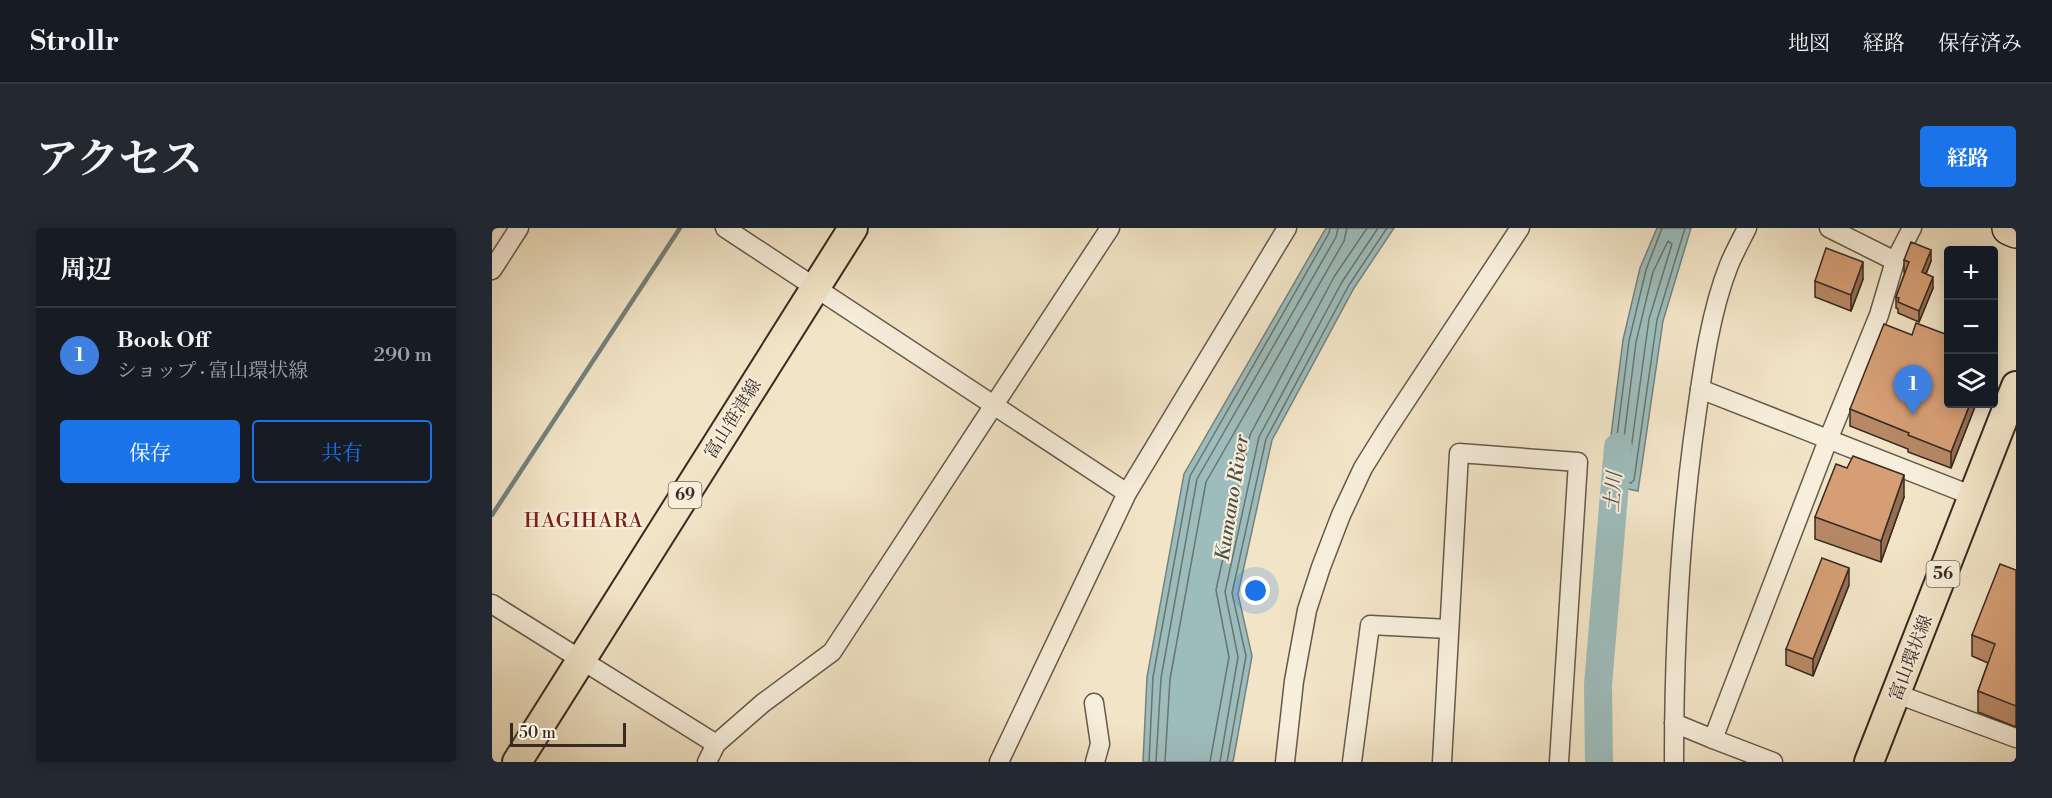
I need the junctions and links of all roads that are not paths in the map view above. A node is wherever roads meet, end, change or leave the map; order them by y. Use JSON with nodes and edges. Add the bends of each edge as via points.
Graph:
{"nodes":[{"id":1,"x":519,"y":228,"type":"edge"},
{"id":2,"x":725,"y":228,"type":"edge"},
{"id":3,"x":853,"y":228,"type":"edge"},
{"id":4,"x":1110,"y":228,"type":"edge"},
{"id":5,"x":1287,"y":228,"type":"edge"},
{"id":6,"x":1520,"y":228,"type":"edge"},
{"id":7,"x":1747,"y":228,"type":"edge"},
{"id":8,"x":1829,"y":228,"type":"edge"},
{"id":9,"x":1912,"y":228,"type":"edge"},
{"id":10,"x":2009,"y":228,"type":"edge"},
{"id":11,"x":2016,"y":231,"type":"edge"},
{"id":12,"x":1895,"y":261,"type":"junction"},
{"id":13,"x":492,"y":270,"type":"edge"},
{"id":14,"x":815,"y":289,"type":"junction"},
{"id":15,"x":2016,"y":386,"type":"edge"},
{"id":16,"x":1700,"y":389,"type":"junction"},
{"id":17,"x":994,"y":404,"type":"junction"},
{"id":18,"x":1828,"y":440,"type":"junction"},
{"id":19,"x":1127,"y":493,"type":"junction"},
{"id":20,"x":1973,"y":496,"type":"junction"},
{"id":21,"x":492,"y":604,"type":"edge"},
{"id":22,"x":1449,"y":629,"type":"junction"},
{"id":23,"x":581,"y":660,"type":"junction"},
{"id":24,"x":1897,"y":694,"type":"junction"},
{"id":25,"x":1094,"y":702,"type":"dead end"},
{"id":26,"x":1674,"y":723,"type":"junction"},
{"id":27,"x":2016,"y":738,"type":"edge"},
{"id":28,"x":1713,"y":739,"type":"junction"},
{"id":29,"x":716,"y":744,"type":"junction"},
{"id":30,"x":518,"y":762,"type":"edge"},
{"id":31,"x":707,"y":762,"type":"edge"},
{"id":32,"x":999,"y":762,"type":"edge"},
{"id":33,"x":1095,"y":762,"type":"edge"},
{"id":34,"x":1285,"y":762,"type":"edge"},
{"id":35,"x":1352,"y":762,"type":"edge"},
{"id":36,"x":1442,"y":762,"type":"edge"},
{"id":37,"x":1559,"y":762,"type":"edge"},
{"id":38,"x":1674,"y":762,"type":"edge"},
{"id":39,"x":1773,"y":762,"type":"edge"},
{"id":40,"x":1869,"y":762,"type":"edge"}],
"edges":[{"from":1,"to":13,"type":"street"},
{"from":2,"to":14,"type":"street"},
{"from":3,"to":14,"type":"main road","name":"富山笹津線","number":"69"},
{"from":4,"to":17,"type":"street"},
{"from":5,"to":19,"type":"street"},
{"from":6,"to":34,"type":"street","via":[[1386,431],[1341,515],[1307,610]]},
{"from":7,"to":16,"type":"street","via":[[1729,267],[1711,328]]},
{"from":8,"to":12,"type":"street"},
{"from":9,"to":12,"type":"street"},
{"from":10,"to":11,"type":"highway"},
{"from":12,"to":18,"type":"street","via":[[1879,315]]},
{"from":14,"to":17,"type":"street"},
{"from":14,"to":23,"type":"main road","name":"富山笹津線","number":"69"},
{"from":15,"to":20,"type":"main road","name":"富山環状線","number":"56"},
{"from":16,"to":18,"type":"street"},
{"from":16,"to":26,"type":"street","via":[[1681,556]]},
{"from":17,"to":19,"type":"street"},
{"from":17,"to":29,"type":"street","via":[[832,652]]},
{"from":18,"to":20,"type":"street"},
{"from":18,"to":28,"type":"street"},
{"from":19,"to":32,"type":"street"},
{"from":20,"to":24,"type":"main road","name":"富山環状線","number":"56"},
{"from":21,"to":23,"type":"street"},
{"from":22,"to":35,"type":"street","via":[[1370,625]]},
{"from":22,"to":36,"type":"street"},
{"from":22,"to":37,"type":"street","via":[[1459,453],[1578,462]]},
{"from":23,"to":29,"type":"street"},
{"from":23,"to":30,"type":"main road","name":"富山笹津線","number":"69"},
{"from":24,"to":27,"type":"street"},
{"from":24,"to":40,"type":"main road","name":"富山環状線","number":"56"},
{"from":25,"to":33,"type":"street","via":[[1100,744]]},
{"from":26,"to":28,"type":"street"},
{"from":26,"to":38,"type":"street"},
{"from":28,"to":39,"type":"street"},
{"from":29,"to":31,"type":"street"}]}
